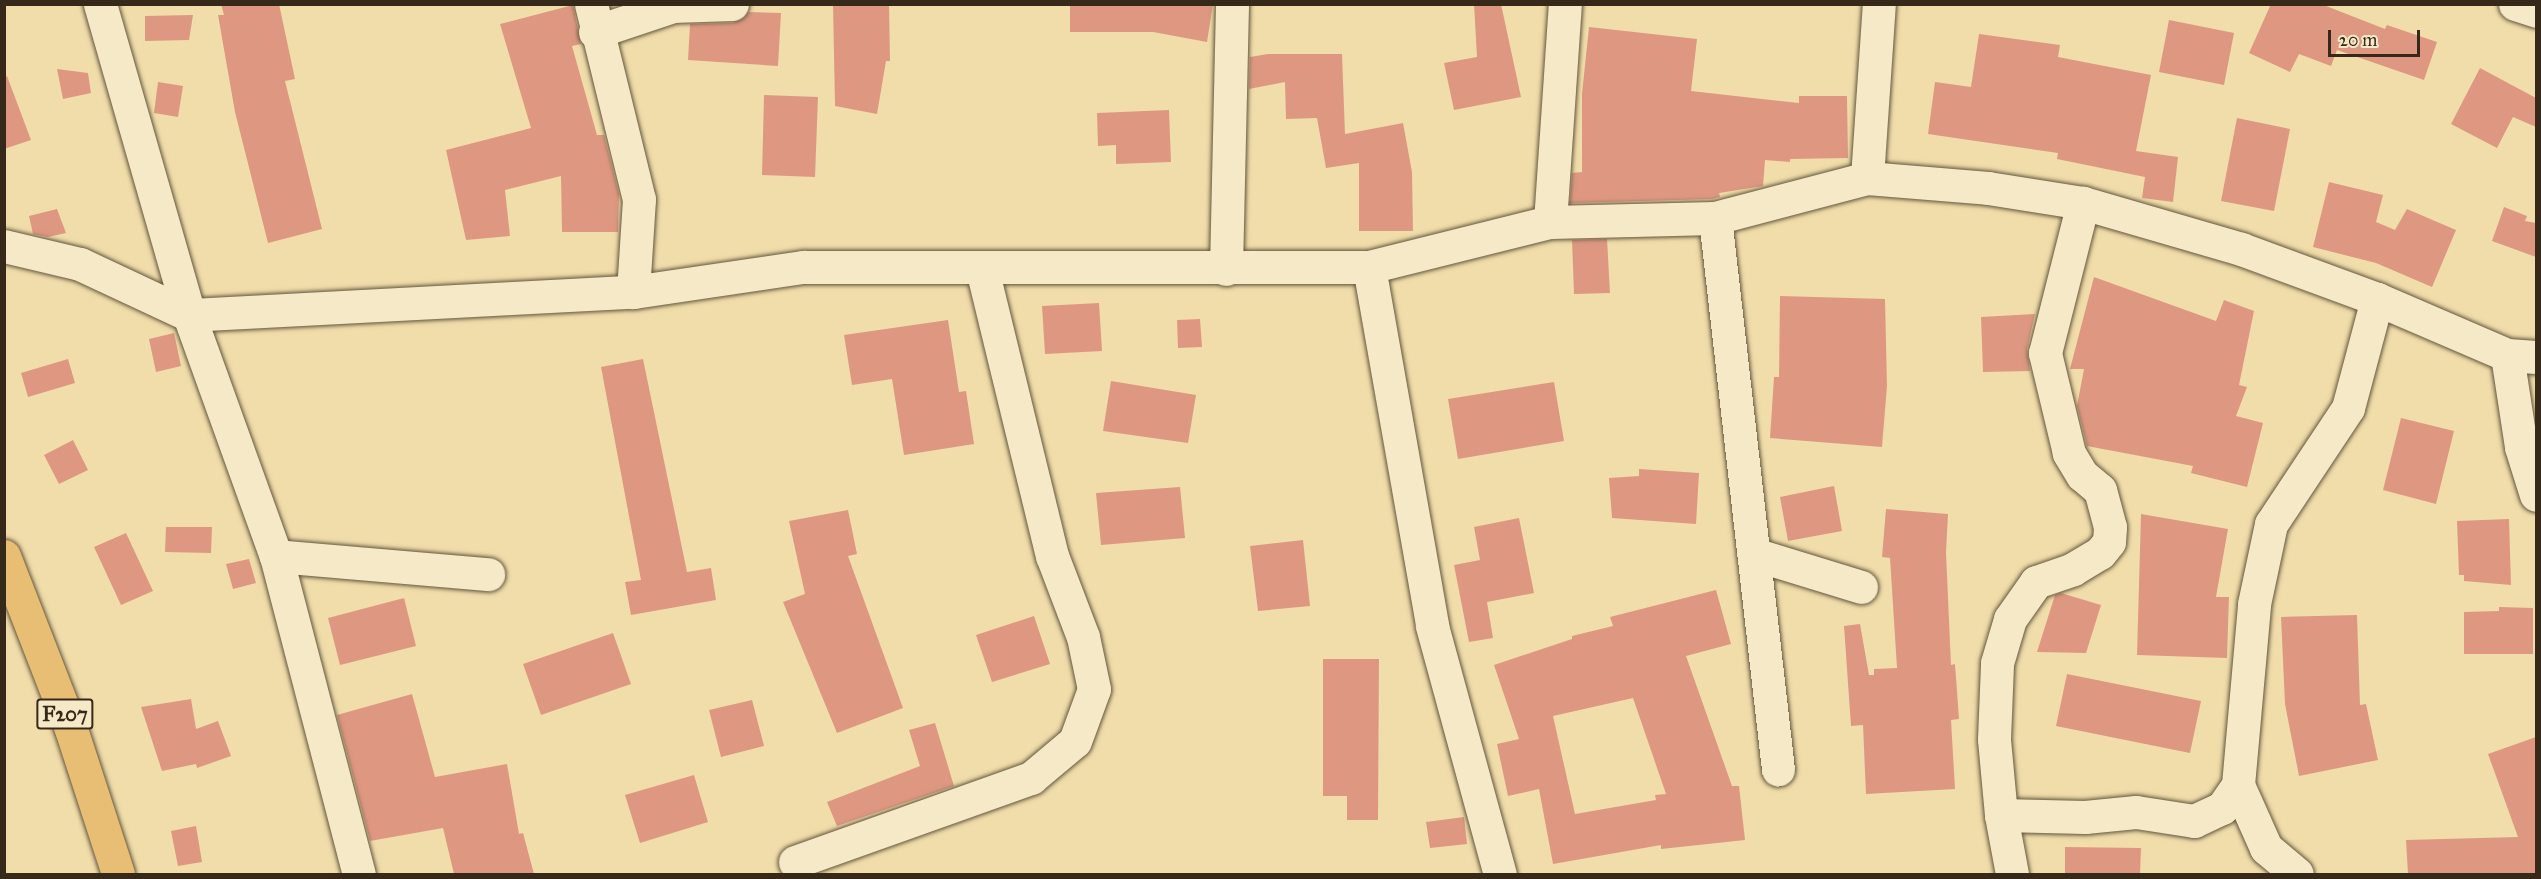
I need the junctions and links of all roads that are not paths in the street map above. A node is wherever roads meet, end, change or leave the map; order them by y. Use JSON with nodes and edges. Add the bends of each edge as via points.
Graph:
{"nodes":[{"id":1,"x":100,"y":4,"type":"edge"},
{"id":2,"x":732,"y":4,"type":"edge"},
{"id":3,"x":1232,"y":4,"type":"edge"},
{"id":4,"x":1565,"y":4,"type":"edge"},
{"id":5,"x":1879,"y":4,"type":"edge"},
{"id":6,"x":2515,"y":4,"type":"edge"},
{"id":7,"x":2536,"y":11,"type":"edge"},
{"id":8,"x":593,"y":18,"type":"edge"},
{"id":9,"x":1867,"y":178,"type":"junction"},
{"id":10,"x":2083,"y":202,"type":"junction"},
{"id":11,"x":1715,"y":218,"type":"junction"},
{"id":12,"x":1550,"y":222,"type":"junction"},
{"id":13,"x":4,"y":246,"type":"edge"},
{"id":14,"x":1369,"y":267,"type":"junction"},
{"id":15,"x":982,"y":268,"type":"junction"},
{"id":16,"x":1226,"y":269,"type":"junction"},
{"id":17,"x":633,"y":292,"type":"junction"},
{"id":18,"x":2377,"y":299,"type":"junction"},
{"id":19,"x":189,"y":315,"type":"junction"},
{"id":20,"x":2522,"y":356,"type":"edge"},
{"id":21,"x":2536,"y":495,"type":"edge"},
{"id":22,"x":1754,"y":554,"type":"junction"},
{"id":23,"x":4,"y":556,"type":"edge"},
{"id":24,"x":276,"y":556,"type":"junction"},
{"id":25,"x":488,"y":574,"type":"dead end"},
{"id":26,"x":1861,"y":586,"type":"dead end"},
{"id":27,"x":1778,"y":769,"type":"dead end"},
{"id":28,"x":2238,"y":785,"type":"junction"},
{"id":29,"x":2001,"y":815,"type":"junction"},
{"id":30,"x":795,"y":862,"type":"dead end"},
{"id":31,"x":118,"y":874,"type":"edge"},
{"id":32,"x":360,"y":874,"type":"edge"},
{"id":33,"x":1500,"y":874,"type":"edge"},
{"id":34,"x":2012,"y":874,"type":"edge"},
{"id":35,"x":2297,"y":874,"type":"edge"}],
"edges":[{"from":1,"to":19,"type":"street"},
{"from":2,"to":8,"type":"street","via":[[673,6]]},
{"from":3,"to":16,"type":"street"},
{"from":4,"to":12,"type":"street"},
{"from":5,"to":9,"type":"street"},
{"from":6,"to":7,"type":"street"},
{"from":8,"to":17,"type":"street","via":[[639,199]]},
{"from":9,"to":10,"type":"street","via":[[1988,188]]},
{"from":9,"to":11,"type":"street"},
{"from":10,"to":18,"type":"street","via":[[2241,249]]},
{"from":10,"to":29,"type":"street","via":[[2045,353],[2069,453],[2082,476],[2100,490],[2110,527],[2109,542],[2100,554],[2073,569],[2036,582],[2010,619],[1997,663],[1994,739]]},
{"from":11,"to":12,"type":"street"},
{"from":11,"to":22,"type":"street"},
{"from":12,"to":14,"type":"street"},
{"from":13,"to":19,"type":"street","via":[[80,264]]},
{"from":14,"to":16,"type":"street"},
{"from":14,"to":33,"type":"street","via":[[1432,626]]},
{"from":15,"to":16,"type":"street"},
{"from":15,"to":17,"type":"street","via":[[803,267]]},
{"from":15,"to":30,"type":"street","via":[[1052,556],[1083,637],[1094,688],[1075,741],[1031,778]]},
{"from":17,"to":19,"type":"street"},
{"from":18,"to":20,"type":"street"},
{"from":18,"to":28,"type":"street","via":[[2349,408],[2271,524],[2254,604]]},
{"from":19,"to":24,"type":"street"},
{"from":20,"to":21,"type":"street","via":[[2521,447]]},
{"from":22,"to":26,"type":"street"},
{"from":22,"to":27,"type":"street"},
{"from":23,"to":31,"type":"main road","number":"F207","via":[[71,729]]},
{"from":24,"to":25,"type":"street"},
{"from":24,"to":32,"type":"street"},
{"from":28,"to":29,"type":"street","via":[[2222,808],[2194,821],[2136,812],[2085,817]]},
{"from":28,"to":35,"type":"street","via":[[2266,848]]},
{"from":29,"to":34,"type":"street"}]}
